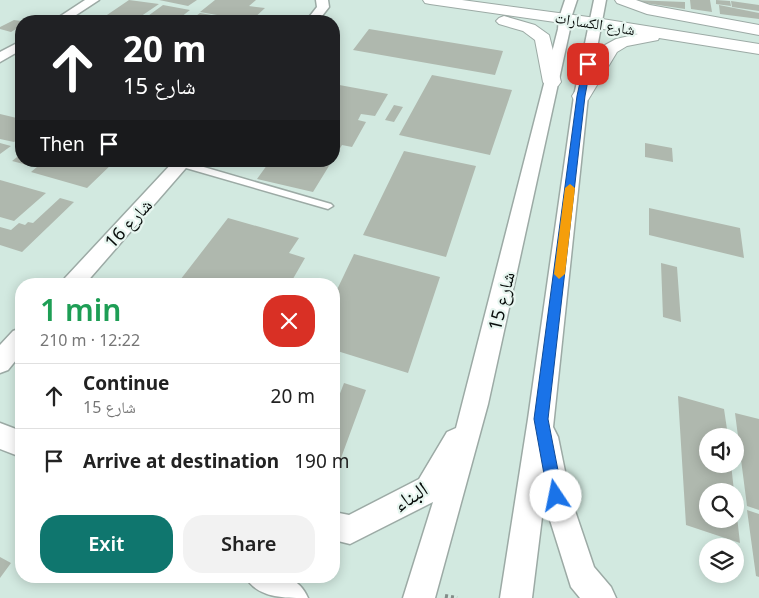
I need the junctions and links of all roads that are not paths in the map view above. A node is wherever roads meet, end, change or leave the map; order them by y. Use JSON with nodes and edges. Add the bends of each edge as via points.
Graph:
{"nodes":[{"id":1,"x":93,"y":0,"type":"edge"},
{"id":2,"x":322,"y":0,"type":"edge"},
{"id":3,"x":425,"y":0,"type":"edge"},
{"id":4,"x":430,"y":0,"type":"edge"},
{"id":5,"x":553,"y":0,"type":"edge"},
{"id":6,"x":622,"y":0,"type":"edge"},
{"id":7,"x":570,"y":1,"type":"edge"},
{"id":8,"x":599,"y":10,"type":"edge"},
{"id":9,"x":69,"y":15,"type":"edge"},
{"id":10,"x":317,"y":15,"type":"edge"},
{"id":11,"x":565,"y":18,"type":"junction"},
{"id":12,"x":759,"y":30,"type":"edge"},
{"id":13,"x":669,"y":36,"type":"junction"},
{"id":14,"x":15,"y":48,"type":"edge"},
{"id":15,"x":759,"y":49,"type":"edge"},
{"id":16,"x":0,"y":58,"type":"edge"},
{"id":17,"x":552,"y":82,"type":"junction"},
{"id":18,"x":581,"y":96,"type":"junction"},
{"id":19,"x":179,"y":167,"type":"edge"},
{"id":20,"x":196,"y":167,"type":"edge"},
{"id":21,"x":328,"y":206,"type":"dead end"},
{"id":22,"x":78,"y":278,"type":"edge"},
{"id":23,"x":15,"y":345,"type":"edge"},
{"id":24,"x":0,"y":362,"type":"edge"},
{"id":25,"x":476,"y":404,"type":"junction"},
{"id":26,"x":541,"y":419,"type":"junction"},
{"id":27,"x":0,"y":436,"type":"edge"},
{"id":28,"x":15,"y":442,"type":"edge"},
{"id":29,"x":340,"y":528,"type":"edge"},
{"id":30,"x":270,"y":583,"type":"edge"},
{"id":31,"x":292,"y":598,"type":"edge"},
{"id":32,"x":419,"y":598,"type":"edge"},
{"id":33,"x":516,"y":598,"type":"edge"},
{"id":34,"x":600,"y":598,"type":"edge"}],
"edges":[{"from":1,"to":9,"type":"street"},
{"from":2,"to":10,"type":"street","via":[[323,7]]},
{"from":3,"to":17,"type":"street","via":[[529,28],[543,38]]},
{"from":4,"to":11,"type":"street","name":"شارع الكسارات"},
{"from":5,"to":7,"type":"street","name":"شارع الكسارات"},
{"from":6,"to":12,"type":"street","via":[[647,9]]},
{"from":7,"to":8,"type":"street","name":"شارع الكسارات"},
{"from":7,"to":11,"type":"street","name":"شارع 15"},
{"from":8,"to":11,"type":"street","name":"شارع الكسارات"},
{"from":8,"to":12,"type":"street","name":"شارع الكسارات"},
{"from":8,"to":13,"type":"street","name":"شارع الكسارات"},
{"from":8,"to":18,"type":"street"},
{"from":11,"to":17,"type":"street","name":"شارع 15"},
{"from":13,"to":15,"type":"street","name":"شارع الكسارات"},
{"from":13,"to":18,"type":"street","via":[[622,42],[611,49]]},
{"from":14,"to":16,"type":"street"},
{"from":17,"to":25,"type":"street","name":"شارع 15"},
{"from":18,"to":26,"type":"street"},
{"from":19,"to":22,"type":"street","name":"شارع 16"},
{"from":20,"to":21,"type":"lane"},
{"from":23,"to":24,"type":"street"},
{"from":25,"to":29,"type":"street","name":"البناء","via":[[429,489],[350,530]]},
{"from":25,"to":32,"type":"street","name":"شارع 15"},
{"from":26,"to":33,"type":"street"},
{"from":26,"to":34,"type":"street","via":[[559,505],[582,576]]},
{"from":27,"to":28,"type":"street"},
{"from":30,"to":31,"type":"street"}]}
